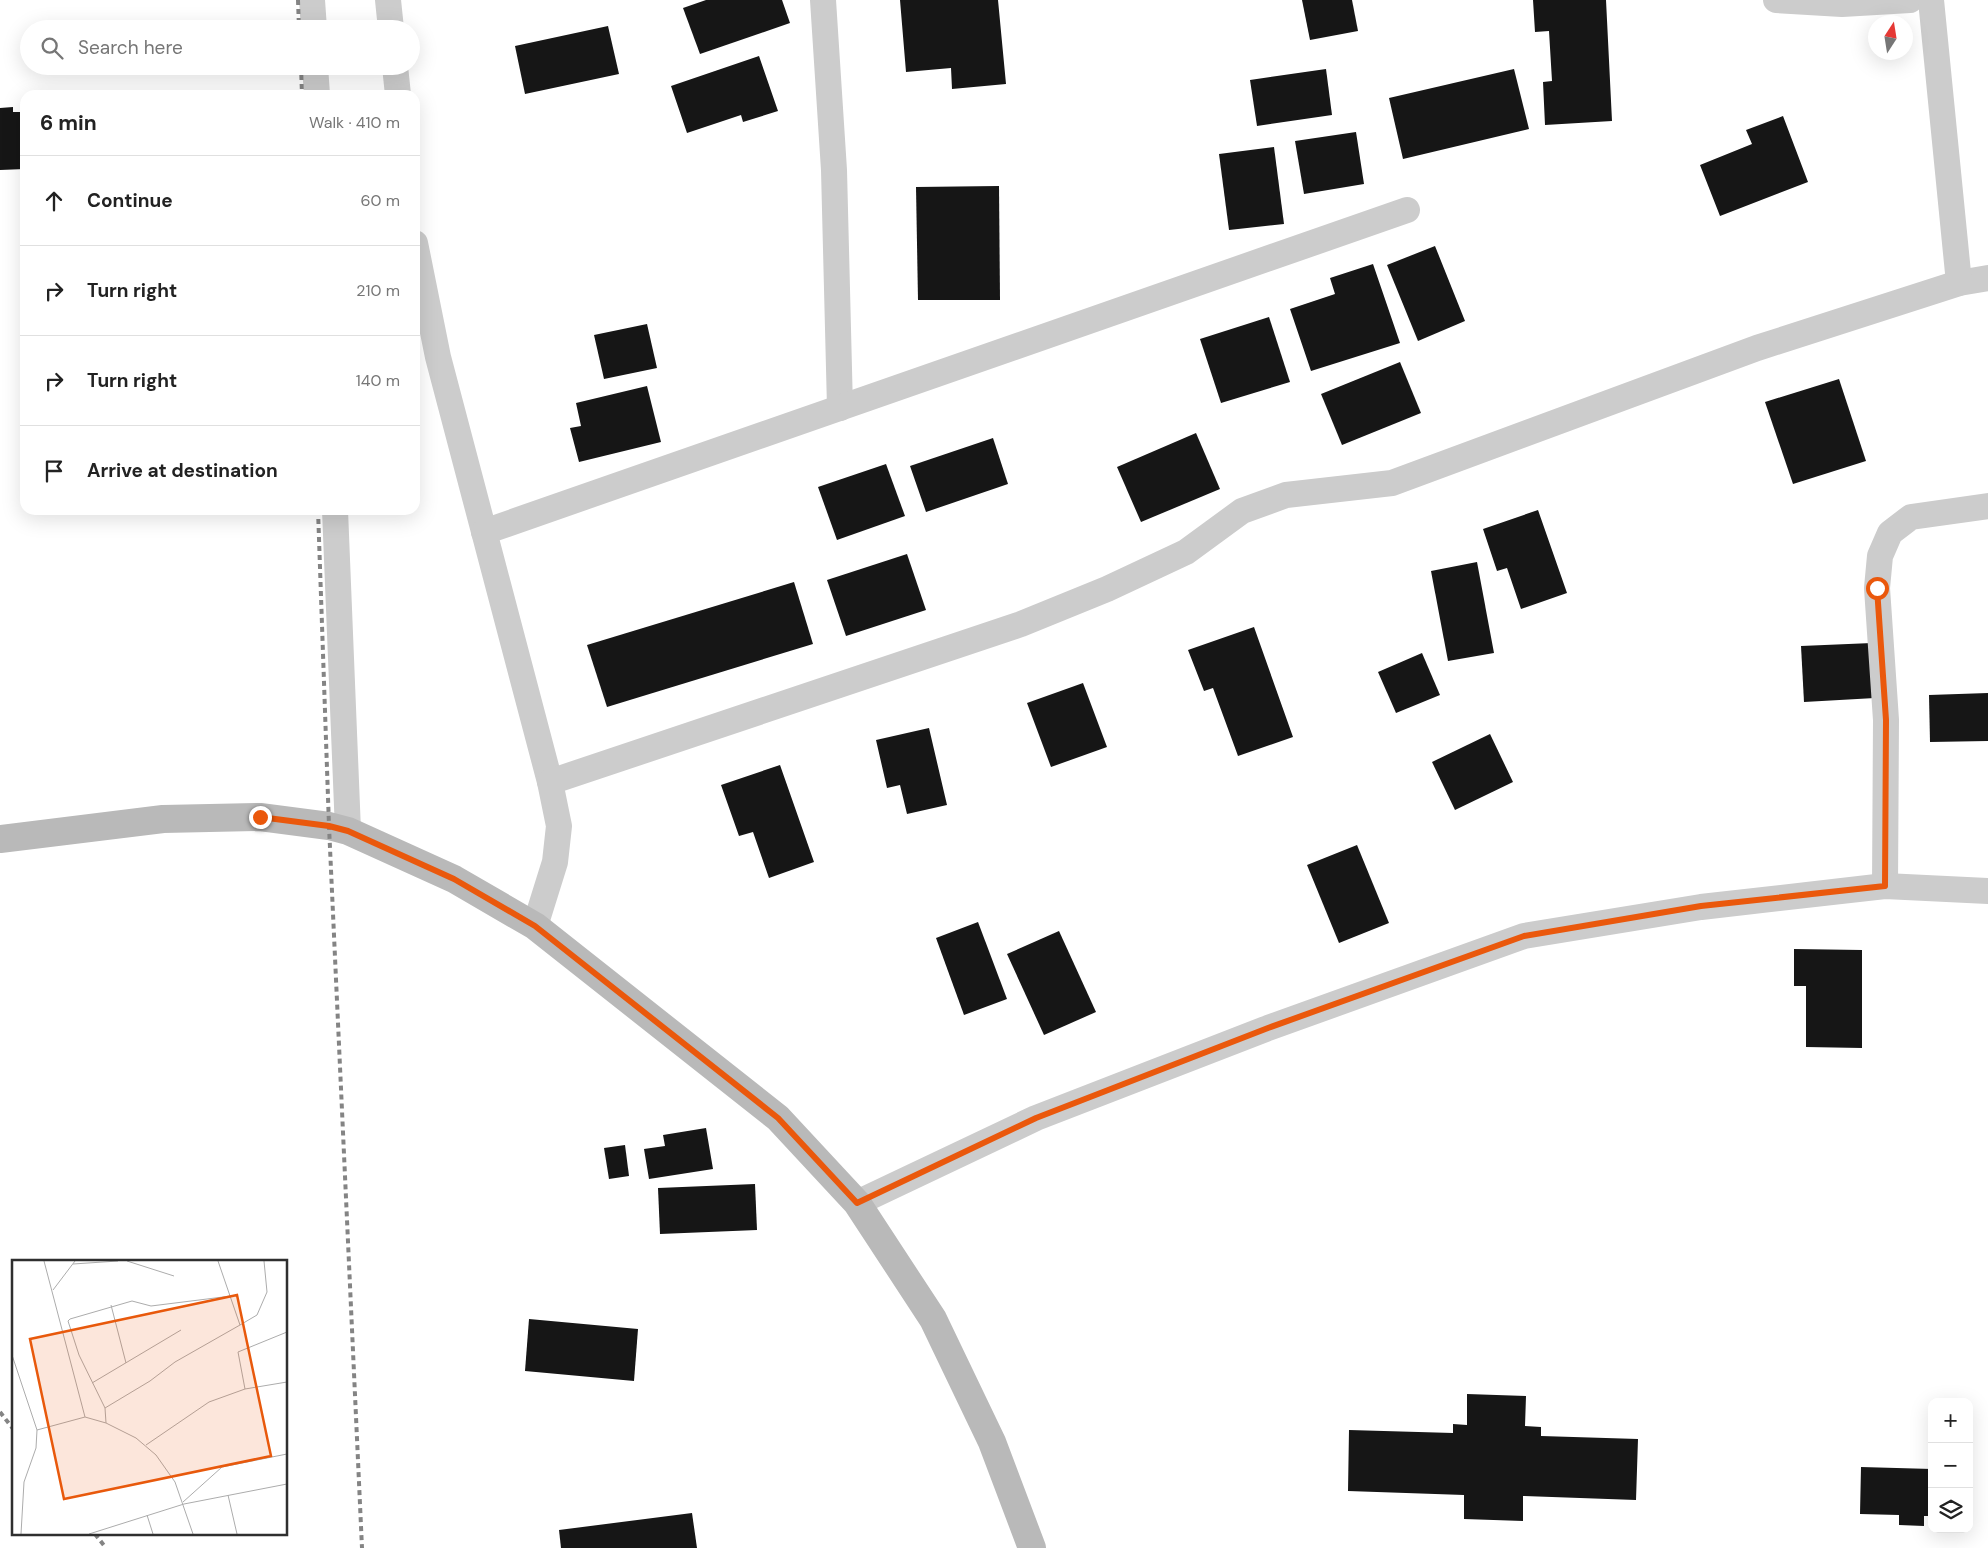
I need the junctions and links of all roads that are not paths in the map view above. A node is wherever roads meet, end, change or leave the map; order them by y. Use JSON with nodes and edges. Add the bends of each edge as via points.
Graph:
{"nodes":[{"id":1,"x":312,"y":0,"type":"edge"},
{"id":2,"x":388,"y":0,"type":"edge"},
{"id":3,"x":823,"y":0,"type":"edge"},
{"id":4,"x":1776,"y":0,"type":"edge"},
{"id":5,"x":1910,"y":0,"type":"edge"},
{"id":6,"x":1932,"y":0,"type":"edge"},
{"id":7,"x":313,"y":20,"type":"edge"},
{"id":8,"x":390,"y":20,"type":"edge"},
{"id":9,"x":316,"y":75,"type":"edge"},
{"id":10,"x":396,"y":75,"type":"edge"},
{"id":11,"x":317,"y":90,"type":"edge"},
{"id":12,"x":397,"y":90,"type":"edge"},
{"id":13,"x":1407,"y":210,"type":"dead end"},
{"id":14,"x":420,"y":269,"type":"edge"},
{"id":15,"x":1988,"y":278,"type":"edge"},
{"id":16,"x":1959,"y":283,"type":"junction"},
{"id":17,"x":840,"y":408,"type":"junction"},
{"id":18,"x":1988,"y":506,"type":"edge"},
{"id":19,"x":335,"y":515,"type":"edge"},
{"id":20,"x":484,"y":532,"type":"junction"},
{"id":21,"x":550,"y":782,"type":"junction"},
{"id":22,"x":348,"y":831,"type":"junction"},
{"id":23,"x":0,"y":839,"type":"edge"},
{"id":24,"x":1885,"y":886,"type":"junction"},
{"id":25,"x":1988,"y":891,"type":"edge"},
{"id":26,"x":535,"y":926,"type":"junction"},
{"id":27,"x":857,"y":1203,"type":"junction"},
{"id":28,"x":1032,"y":1548,"type":"edge"}],
"edges":[{"from":1,"to":7,"type":"street"},
{"from":2,"to":8,"type":"street"},
{"from":3,"to":17,"type":"street","via":[[834,170]]},
{"from":4,"to":5,"type":"street","via":[[1842,4]]},
{"from":6,"to":16,"type":"street"},
{"from":9,"to":11,"type":"street"},
{"from":10,"to":12,"type":"street"},
{"from":13,"to":17,"type":"street"},
{"from":14,"to":20,"type":"street","via":[[438,357]]},
{"from":15,"to":16,"type":"street"},
{"from":16,"to":21,"type":"street","via":[[1758,348],[1392,483],[1286,495],[1242,511],[1186,552],[1021,624]]},
{"from":17,"to":20,"type":"street"},
{"from":18,"to":24,"type":"street","via":[[1911,517],[1890,533],[1880,556],[1877,588],[1886,720]]},
{"from":19,"to":22,"type":"street"},
{"from":20,"to":21,"type":"street"},
{"from":21,"to":26,"type":"street","via":[[559,826],[555,862]]},
{"from":22,"to":23,"type":"street","via":[[260,817],[163,820]]},
{"from":22,"to":26,"type":"street","via":[[454,879]]},
{"from":24,"to":25,"type":"street"},
{"from":24,"to":27,"type":"street","via":[[1701,906],[1524,936],[1268,1028],[1036,1118]]},
{"from":26,"to":27,"type":"street","via":[[778,1118]]},
{"from":27,"to":28,"type":"street","via":[[933,1319],[992,1442]]}]}
